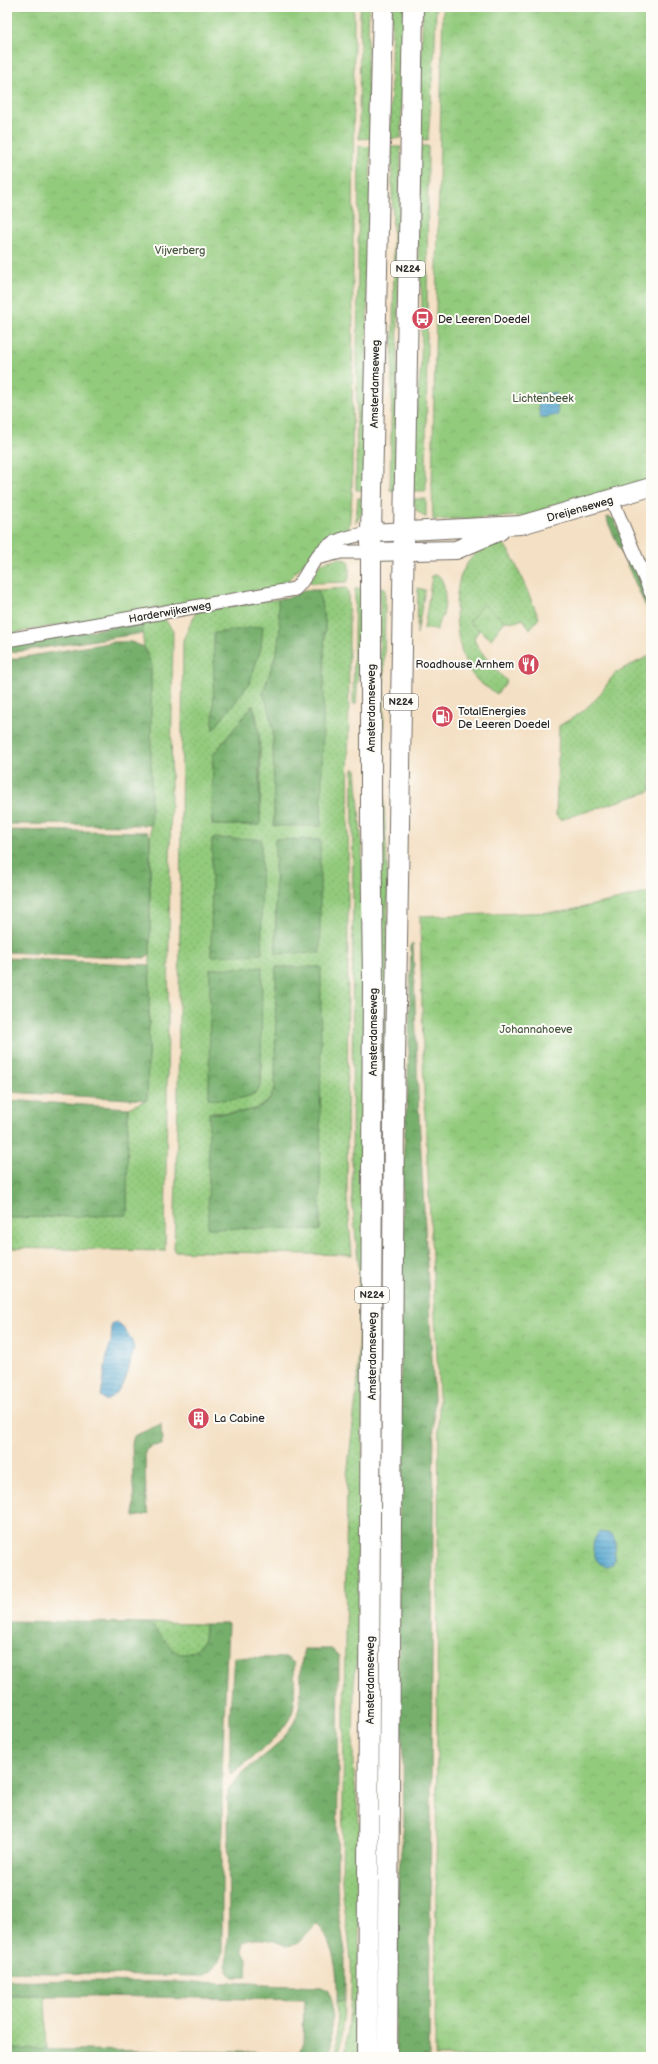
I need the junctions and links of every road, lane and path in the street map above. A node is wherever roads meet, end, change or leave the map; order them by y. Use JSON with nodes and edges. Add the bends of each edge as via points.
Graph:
{"nodes":[{"id":1,"x":383,"y":7,"type":"edge"},
{"id":2,"x":412,"y":7,"type":"edge"},
{"id":3,"x":651,"y":487,"type":"edge"},
{"id":4,"x":612,"y":500,"type":"junction"},
{"id":5,"x":508,"y":527,"type":"junction"},
{"id":6,"x":403,"y":530,"type":"junction"},
{"id":7,"x":371,"y":533,"type":"junction"},
{"id":8,"x":371,"y":552,"type":"junction"},
{"id":9,"x":403,"y":552,"type":"junction"},
{"id":10,"x":315,"y":558,"type":"junction"},
{"id":11,"x":651,"y":593,"type":"edge"},
{"id":12,"x":7,"y":640,"type":"edge"},
{"id":13,"x":367,"y":2057,"type":"edge"},
{"id":14,"x":387,"y":2057,"type":"edge"}],
"edges":[{"from":1,"to":7,"type":"main road","name":"Amsterdamseweg","number":"N224"},
{"from":2,"to":6,"type":"main road","name":"Amsterdamseweg","number":"N224"},
{"from":3,"to":4,"type":"main road","name":"Dreijenseweg"},
{"from":4,"to":5,"type":"main road","name":"Dreijenseweg","via":[[522,526]]},
{"from":4,"to":11,"type":"street"},
{"from":5,"to":6,"type":"main road","name":"Dreijenseweg"},
{"from":5,"to":9,"type":"main road","name":"Dreijenseweg","via":[[456,550]]},
{"from":6,"to":7,"type":"main road","name":"Dreijenseweg"},
{"from":6,"to":9,"type":"main road","name":"Amsterdamseweg","number":"N224"},
{"from":7,"to":8,"type":"main road","name":"Amsterdamseweg","number":"N224"},
{"from":7,"to":10,"type":"street","name":"Harderwijkerweg","via":[[342,539],[331,544]]},
{"from":8,"to":9,"type":"main road","name":"Dreijenseweg"},
{"from":8,"to":10,"type":"street","via":[[341,552]]},
{"from":8,"to":13,"type":"main road","name":"Amsterdamseweg","number":"N224","via":[[373,983]]},
{"from":9,"to":14,"type":"main road","name":"Amsterdamseweg","number":"N224","via":[[394,1133]]},
{"from":10,"to":12,"type":"street","name":"Harderwijkerweg","via":[[305,579],[295,590]]}]}
